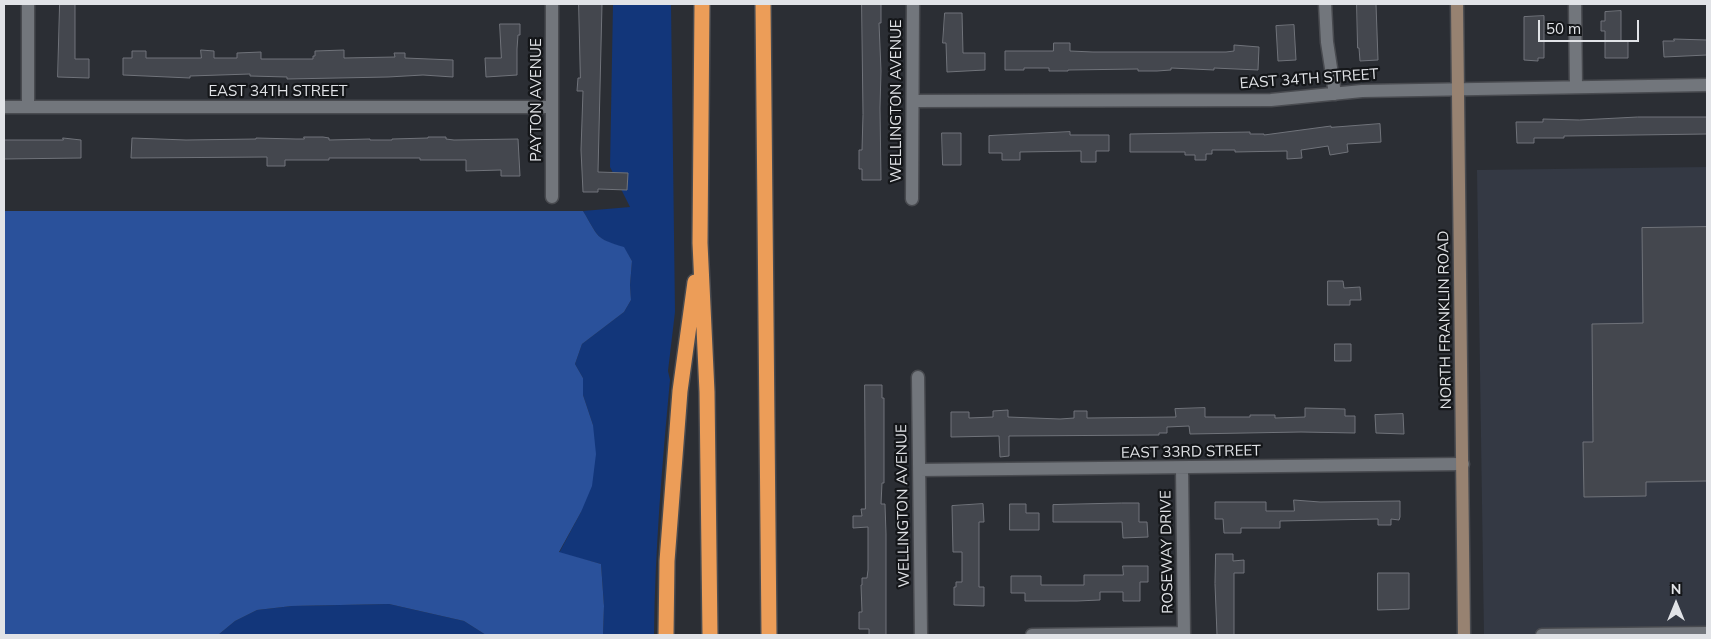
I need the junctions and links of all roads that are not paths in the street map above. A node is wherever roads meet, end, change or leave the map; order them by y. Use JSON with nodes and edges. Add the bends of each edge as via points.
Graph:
{"nodes":[{"id":1,"x":28,"y":4,"type":"edge"},
{"id":2,"x":552,"y":4,"type":"edge"},
{"id":3,"x":702,"y":4,"type":"edge"},
{"id":4,"x":764,"y":4,"type":"edge"},
{"id":5,"x":913,"y":4,"type":"edge"},
{"id":6,"x":1325,"y":4,"type":"edge"},
{"id":7,"x":1457,"y":4,"type":"edge"},
{"id":8,"x":1575,"y":4,"type":"edge"},
{"id":9,"x":1707,"y":86,"type":"edge"},
{"id":10,"x":1576,"y":88,"type":"junction"},
{"id":11,"x":1458,"y":89,"type":"junction"},
{"id":12,"x":1335,"y":94,"type":"junction"},
{"id":13,"x":913,"y":101,"type":"junction"},
{"id":14,"x":28,"y":107,"type":"junction"},
{"id":15,"x":552,"y":107,"type":"junction"},
{"id":16,"x":4,"y":108,"type":"edge"},
{"id":17,"x":552,"y":196,"type":"dead end"},
{"id":18,"x":912,"y":198,"type":"dead end"},
{"id":19,"x":700,"y":243,"type":"junction"},
{"id":20,"x":918,"y":377,"type":"dead end"},
{"id":21,"x":1463,"y":464,"type":"junction"},
{"id":22,"x":1182,"y":468,"type":"junction"},
{"id":23,"x":919,"y":470,"type":"junction"},
{"id":24,"x":1707,"y":633,"type":"edge"},
{"id":25,"x":1184,"y":634,"type":"edge"},
{"id":26,"x":666,"y":635,"type":"edge"},
{"id":27,"x":710,"y":635,"type":"edge"},
{"id":28,"x":769,"y":635,"type":"edge"},
{"id":29,"x":921,"y":635,"type":"edge"},
{"id":30,"x":1032,"y":635,"type":"edge"},
{"id":31,"x":1464,"y":635,"type":"edge"},
{"id":32,"x":1542,"y":635,"type":"edge"}],
"edges":[{"from":1,"to":14,"type":"street"},
{"from":2,"to":15,"type":"street","name":"PAYTON AVENUE"},
{"from":3,"to":19,"type":"highway"},
{"from":4,"to":28,"type":"highway"},
{"from":5,"to":13,"type":"street","name":"WELLINGTON AVENUE"},
{"from":6,"to":12,"type":"street"},
{"from":7,"to":11,"type":"main road","name":"NORTH FRANKLIN ROAD"},
{"from":8,"to":10,"type":"street"},
{"from":9,"to":10,"type":"street","name":"EAST 34TH STREET"},
{"from":10,"to":11,"type":"street","name":"EAST 34TH STREET"},
{"from":11,"to":12,"type":"street","name":"EAST 34TH STREET"},
{"from":11,"to":21,"type":"main road","name":"NORTH FRANKLIN ROAD"},
{"from":12,"to":13,"type":"street","name":"EAST 34TH STREET","via":[[1271,100]]},
{"from":13,"to":18,"type":"street","name":"WELLINGTON AVENUE"},
{"from":14,"to":15,"type":"street","name":"EAST 34TH STREET"},
{"from":14,"to":16,"type":"street","name":"EAST 34TH STREET"},
{"from":15,"to":17,"type":"street","name":"PAYTON AVENUE"},
{"from":19,"to":26,"type":"highway","via":[[680,391],[667,562]]},
{"from":19,"to":27,"type":"highway","via":[[707,392]]},
{"from":20,"to":23,"type":"street","name":"WELLINGTON AVENUE"},
{"from":21,"to":22,"type":"street","name":"EAST 33RD STREET"},
{"from":21,"to":31,"type":"main road","name":"NORTH FRANKLIN ROAD"},
{"from":22,"to":23,"type":"street","name":"EAST 33RD STREET"},
{"from":22,"to":25,"type":"street","name":"ROSEWAY DRIVE"},
{"from":23,"to":29,"type":"street","name":"WELLINGTON AVENUE"},
{"from":24,"to":32,"type":"street"},
{"from":25,"to":30,"type":"street"}]}
